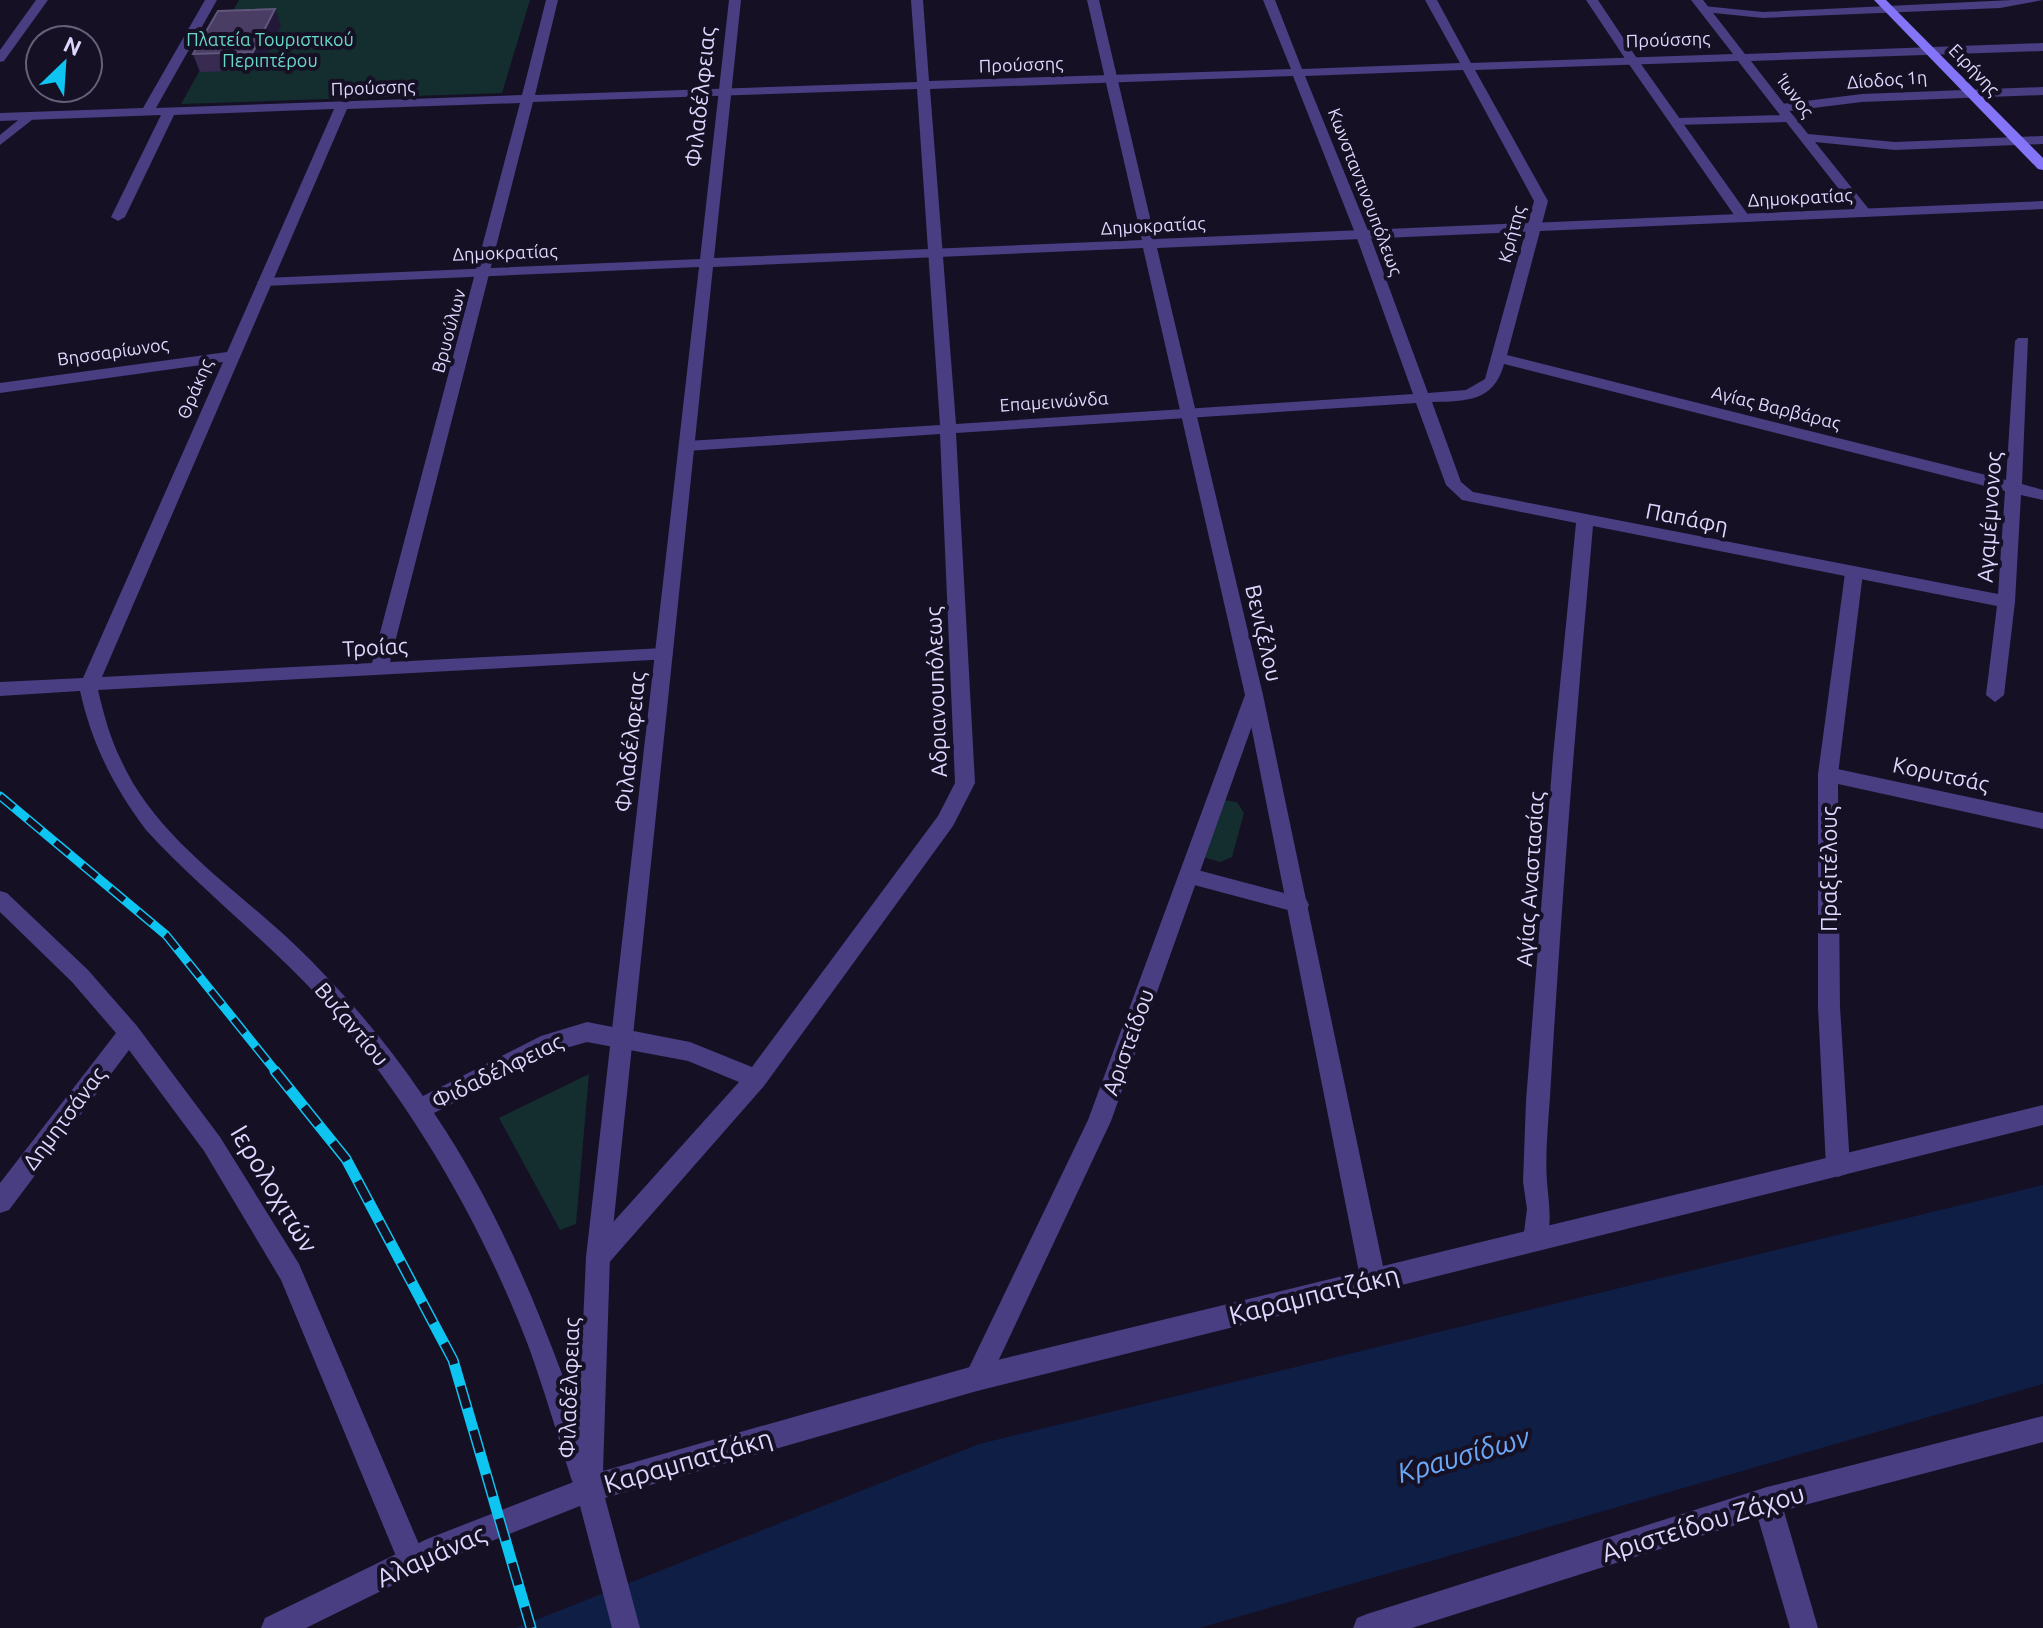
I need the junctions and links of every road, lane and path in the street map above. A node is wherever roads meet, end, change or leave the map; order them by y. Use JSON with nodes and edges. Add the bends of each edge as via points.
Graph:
{"nodes":[{"id":1,"x":42,"y":0,"type":"edge"},
{"id":2,"x":211,"y":0,"type":"edge"},
{"id":3,"x":552,"y":0,"type":"edge"},
{"id":4,"x":735,"y":0,"type":"edge"},
{"id":5,"x":917,"y":0,"type":"edge"},
{"id":6,"x":1093,"y":0,"type":"edge"},
{"id":7,"x":1269,"y":0,"type":"edge"},
{"id":8,"x":1431,"y":0,"type":"edge"},
{"id":9,"x":1592,"y":0,"type":"edge"},
{"id":10,"x":2037,"y":0,"type":"edge"},
{"id":11,"x":1701,"y":4,"type":"edge"},
{"id":12,"x":1884,"y":4,"type":"edge"},
{"id":13,"x":2043,"y":47,"type":"edge"},
{"id":14,"x":1930,"y":50,"type":"junction"},
{"id":15,"x":1743,"y":55,"type":"junction"},
{"id":16,"x":0,"y":58,"type":"edge"},
{"id":17,"x":1632,"y":60,"type":"junction"},
{"id":18,"x":1469,"y":67,"type":"junction"},
{"id":19,"x":1299,"y":73,"type":"junction"},
{"id":20,"x":1111,"y":80,"type":"junction"},
{"id":21,"x":925,"y":87,"type":"junction"},
{"id":22,"x":2043,"y":91,"type":"edge"},
{"id":23,"x":1972,"y":93,"type":"junction"},
{"id":24,"x":724,"y":94,"type":"junction"},
{"id":25,"x":527,"y":101,"type":"junction"},
{"id":26,"x":341,"y":108,"type":"junction"},
{"id":27,"x":147,"y":112,"type":"junction"},
{"id":28,"x":169,"y":112,"type":"junction"},
{"id":29,"x":1785,"y":113,"type":"junction"},
{"id":30,"x":31,"y":116,"type":"junction"},
{"id":31,"x":0,"y":117,"type":"edge"},
{"id":32,"x":1679,"y":122,"type":"junction"},
{"id":33,"x":1804,"y":137,"type":"junction"},
{"id":34,"x":2043,"y":140,"type":"edge"},
{"id":35,"x":0,"y":141,"type":"edge"},
{"id":36,"x":2019,"y":141,"type":"junction"},
{"id":37,"x":2043,"y":166,"type":"edge"},
{"id":38,"x":2043,"y":205,"type":"edge"},
{"id":39,"x":1865,"y":213,"type":"junction"},
{"id":40,"x":118,"y":217,"type":"dead end"},
{"id":41,"x":1744,"y":219,"type":"junction"},
{"id":42,"x":1535,"y":228,"type":"junction"},
{"id":43,"x":1362,"y":233,"type":"junction"},
{"id":44,"x":1149,"y":244,"type":"junction"},
{"id":45,"x":935,"y":253,"type":"junction"},
{"id":46,"x":706,"y":263,"type":"junction"},
{"id":47,"x":485,"y":272,"type":"junction"},
{"id":48,"x":264,"y":282,"type":"junction"},
{"id":49,"x":2023,"y":341,"type":"dead end"},
{"id":50,"x":231,"y":356,"type":"junction"},
{"id":51,"x":1499,"y":358,"type":"junction"},
{"id":52,"x":0,"y":388,"type":"edge"},
{"id":53,"x":1424,"y":398,"type":"junction"},
{"id":54,"x":1188,"y":413,"type":"junction"},
{"id":55,"x":948,"y":429,"type":"junction"},
{"id":56,"x":687,"y":446,"type":"junction"},
{"id":57,"x":2014,"y":488,"type":"junction"},
{"id":58,"x":2043,"y":495,"type":"edge"},
{"id":59,"x":1585,"y":521,"type":"junction"},
{"id":60,"x":1854,"y":573,"type":"junction"},
{"id":61,"x":2006,"y":602,"type":"junction"},
{"id":62,"x":664,"y":654,"type":"junction"},
{"id":63,"x":379,"y":670,"type":"junction"},
{"id":64,"x":88,"y":687,"type":"junction"},
{"id":65,"x":0,"y":689,"type":"edge"},
{"id":66,"x":1254,"y":695,"type":"junction"},
{"id":67,"x":1995,"y":695,"type":"dead end"},
{"id":68,"x":1828,"y":774,"type":"junction"},
{"id":69,"x":2043,"y":821,"type":"edge"},
{"id":70,"x":1190,"y":876,"type":"junction"},
{"id":71,"x":0,"y":899,"type":"edge"},
{"id":72,"x":1299,"y":905,"type":"junction"},
{"id":73,"x":129,"y":1033,"type":"junction"},
{"id":74,"x":622,"y":1039,"type":"junction"},
{"id":75,"x":756,"y":1079,"type":"junction"},
{"id":76,"x":419,"y":1109,"type":"junction"},
{"id":77,"x":2043,"y":1115,"type":"edge"},
{"id":78,"x":1838,"y":1166,"type":"junction"},
{"id":79,"x":0,"y":1202,"type":"edge"},
{"id":80,"x":1535,"y":1240,"type":"junction"},
{"id":81,"x":598,"y":1257,"type":"junction"},
{"id":82,"x":1373,"y":1280,"type":"junction"},
{"id":83,"x":977,"y":1378,"type":"junction"},
{"id":84,"x":2043,"y":1429,"type":"edge"},
{"id":85,"x":589,"y":1489,"type":"junction"},
{"id":86,"x":1767,"y":1501,"type":"junction"},
{"id":87,"x":413,"y":1563,"type":"junction"},
{"id":88,"x":275,"y":1628,"type":"edge"},
{"id":89,"x":626,"y":1628,"type":"edge"},
{"id":90,"x":1367,"y":1628,"type":"edge"},
{"id":91,"x":1804,"y":1628,"type":"edge"}],
"edges":[{"from":1,"to":16,"type":"street"},
{"from":2,"to":27,"type":"street"},
{"from":3,"to":25,"type":"street","name":"Βρυούλων"},
{"from":4,"to":24,"type":"street","name":"Φιλαδέλφειας"},
{"from":5,"to":21,"type":"street","name":"Αδριανουπόλεως"},
{"from":6,"to":20,"type":"street","name":"Βενιζέλου"},
{"from":7,"to":19,"type":"street","name":"Κωνσταντινουπόλεως"},
{"from":8,"to":18,"type":"street","name":"Κρήτης"},
{"from":9,"to":17,"type":"street"},
{"from":10,"to":12,"type":"street","via":[[2000,5]]},
{"from":11,"to":12,"type":"street","via":[[1763,15]]},
{"from":11,"to":15,"type":"street","name":"Ίωνος"},
{"from":12,"to":14,"type":"main road","name":"Ειρήνης"},
{"from":13,"to":14,"type":"street","name":"Προύσσης"},
{"from":14,"to":15,"type":"street","name":"Προύσσης"},
{"from":14,"to":23,"type":"main road","name":"Ειρήνης"},
{"from":15,"to":17,"type":"street","name":"Προύσσης"},
{"from":15,"to":29,"type":"street","name":"Ίωνος"},
{"from":17,"to":18,"type":"street","name":"Προύσσης"},
{"from":17,"to":32,"type":"street"},
{"from":18,"to":19,"type":"street","name":"Προύσσης"},
{"from":18,"to":42,"type":"street","name":"Κρήτης","via":[[1541,201]]},
{"from":19,"to":20,"type":"street","name":"Προύσσης"},
{"from":19,"to":43,"type":"street","name":"Κωνσταντινουπόλεως"},
{"from":20,"to":21,"type":"street","name":"Προύσσης"},
{"from":20,"to":44,"type":"street","name":"Βενιζέλου"},
{"from":21,"to":24,"type":"street","name":"Προύσσης"},
{"from":21,"to":45,"type":"street","name":"Αδριανουπόλεως"},
{"from":22,"to":23,"type":"street","name":"Δίοδος 1η"},
{"from":23,"to":29,"type":"street","name":"Δίοδος 1η","via":[[1862,98]]},
{"from":23,"to":36,"type":"main road","name":"Ειρήνης"},
{"from":24,"to":25,"type":"street","name":"Προύσσης"},
{"from":24,"to":46,"type":"street","name":"Φιλαδέλφειας"},
{"from":25,"to":26,"type":"street","name":"Προύσσης"},
{"from":25,"to":47,"type":"street","name":"Βρυούλων"},
{"from":26,"to":28,"type":"street","name":"Προύσσης"},
{"from":26,"to":48,"type":"street","name":"Θράκης"},
{"from":27,"to":28,"type":"street","name":"Προύσσης"},
{"from":27,"to":30,"type":"street","name":"Προύσσης"},
{"from":28,"to":40,"type":"street"},
{"from":29,"to":32,"type":"street","name":"Δίοδος 1η"},
{"from":29,"to":33,"type":"street","name":"Ίωνος"},
{"from":30,"to":31,"type":"street","name":"Προύσσης"},
{"from":30,"to":35,"type":"street"},
{"from":32,"to":41,"type":"street"},
{"from":33,"to":36,"type":"street","via":[[1895,146]]},
{"from":33,"to":39,"type":"street","name":"Ίωνος"},
{"from":34,"to":36,"type":"street"},
{"from":36,"to":37,"type":"main road","name":"Ειρήνης"},
{"from":38,"to":39,"type":"street","name":"Δημοκρατίας"},
{"from":39,"to":41,"type":"street","name":"Δημοκρατίας"},
{"from":41,"to":42,"type":"street","name":"Δημοκρατίας"},
{"from":42,"to":43,"type":"street","name":"Δημοκρατίας"},
{"from":42,"to":51,"type":"street","name":"Κρήτης"},
{"from":43,"to":44,"type":"street","name":"Δημοκρατίας"},
{"from":43,"to":53,"type":"street","name":"Κωνσταντινουπόλεως"},
{"from":44,"to":45,"type":"street","name":"Δημοκρατίας"},
{"from":44,"to":54,"type":"street","name":"Βενιζέλου"},
{"from":45,"to":46,"type":"street","name":"Δημοκρατίας"},
{"from":45,"to":55,"type":"street","name":"Αδριανουπόλεως"},
{"from":46,"to":47,"type":"street","name":"Δημοκρατίας"},
{"from":46,"to":56,"type":"street","name":"Φιλαδέλφειας"},
{"from":47,"to":48,"type":"street","name":"Δημοκρατίας"},
{"from":47,"to":63,"type":"street","name":"Βρυούλων"},
{"from":48,"to":50,"type":"street","name":"Θράκης"},
{"from":49,"to":57,"type":"street","name":"Αγαμέμνονος"},
{"from":50,"to":52,"type":"street","name":"Βησσαρίωνος"},
{"from":50,"to":64,"type":"street","name":"Θράκης"},
{"from":51,"to":53,"type":"street","name":"Κρήτης","via":[[1487,387]]},
{"from":51,"to":57,"type":"street","name":"Αγίας Βαρβάρας"},
{"from":53,"to":54,"type":"street","name":"Επαμεινώνδα"},
{"from":53,"to":59,"type":"street","name":"Παπάφη","via":[[1454,485],[1468,496]]},
{"from":54,"to":55,"type":"street","name":"Επαμεινώνδα"},
{"from":54,"to":66,"type":"street","name":"Βενιζέλου"},
{"from":55,"to":56,"type":"street","name":"Επαμεινώνδα"},
{"from":55,"to":75,"type":"street","name":"Αδριανουπόλεως","via":[[965,783],[946,821]]},
{"from":56,"to":62,"type":"street","name":"Φιλαδέλφειας"},
{"from":57,"to":58,"type":"street","name":"Αγίας Βαρβάρας"},
{"from":57,"to":61,"type":"street","name":"Αγαμέμνονος"},
{"from":59,"to":60,"type":"street","name":"Παπάφη"},
{"from":59,"to":80,"type":"street","name":"Αγίας Αναστασίας","via":[[1538,1101]]},
{"from":60,"to":61,"type":"street","name":"Παπάφη"},
{"from":60,"to":68,"type":"street","name":"Πραξιτέλους"},
{"from":61,"to":67,"type":"street","name":"Αγαμέμνονος"},
{"from":62,"to":63,"type":"street","name":"Τροίας"},
{"from":62,"to":74,"type":"street","name":"Φιλαδέλφειας"},
{"from":63,"to":64,"type":"street","name":"Τροίας"},
{"from":64,"to":65,"type":"street"},
{"from":64,"to":76,"type":"street","name":"Βυζαντίου","via":[[101,743],[136,806],[171,848],[266,931],[334,1000]]},
{"from":66,"to":70,"type":"street","name":"Αριστείδου"},
{"from":66,"to":72,"type":"street","name":"Βενιζέλου"},
{"from":68,"to":69,"type":"street","name":"Κορυτσάς"},
{"from":68,"to":78,"type":"street","name":"Πραξιτέλους","via":[[1829,1007]]},
{"from":70,"to":72,"type":"street"},
{"from":70,"to":83,"type":"street","name":"Αριστείδου","via":[[1099,1121]]},
{"from":71,"to":73,"type":"street","name":"Ιερολοχιτών","via":[[80,976]]},
{"from":72,"to":82,"type":"street","name":"Βενιζέλου"},
{"from":73,"to":79,"type":"street","name":"Δημητσάνας"},
{"from":73,"to":87,"type":"street","name":"Ιερολοχιτών","via":[[212,1144],[290,1272]]},
{"from":74,"to":75,"type":"street","name":"Φιδαδέλφειας","via":[[690,1052]]},
{"from":74,"to":76,"type":"street","name":"Φιδαδέλφειας","via":[[587,1032],[566,1036]]},
{"from":74,"to":81,"type":"street","name":"Φιλαδέλφειας"},
{"from":75,"to":81,"type":"street","name":"Αδριανουπόλεως"},
{"from":76,"to":85,"type":"street","name":"Βυζαντίου","via":[[485,1226],[534,1328]]},
{"from":77,"to":78,"type":"street","name":"Καραμπατζάκη"},
{"from":78,"to":80,"type":"street","name":"Καραμπατζάκη"},
{"from":80,"to":82,"type":"street","name":"Καραμπατζάκη"},
{"from":81,"to":85,"type":"street","name":"Φιλαδέλφειας"},
{"from":82,"to":83,"type":"street","name":"Καραμπατζάκη"},
{"from":83,"to":85,"type":"street","name":"Καραμπατζάκη"},
{"from":84,"to":86,"type":"street","name":"Αριστείδου Ζάχου"},
{"from":85,"to":87,"type":"street","name":"Αλαμάνας"},
{"from":85,"to":89,"type":"street"},
{"from":86,"to":90,"type":"street","name":"Αριστείδου Ζάχου"},
{"from":86,"to":91,"type":"street"},
{"from":87,"to":88,"type":"street","name":"Αλαμάνας"}]}
